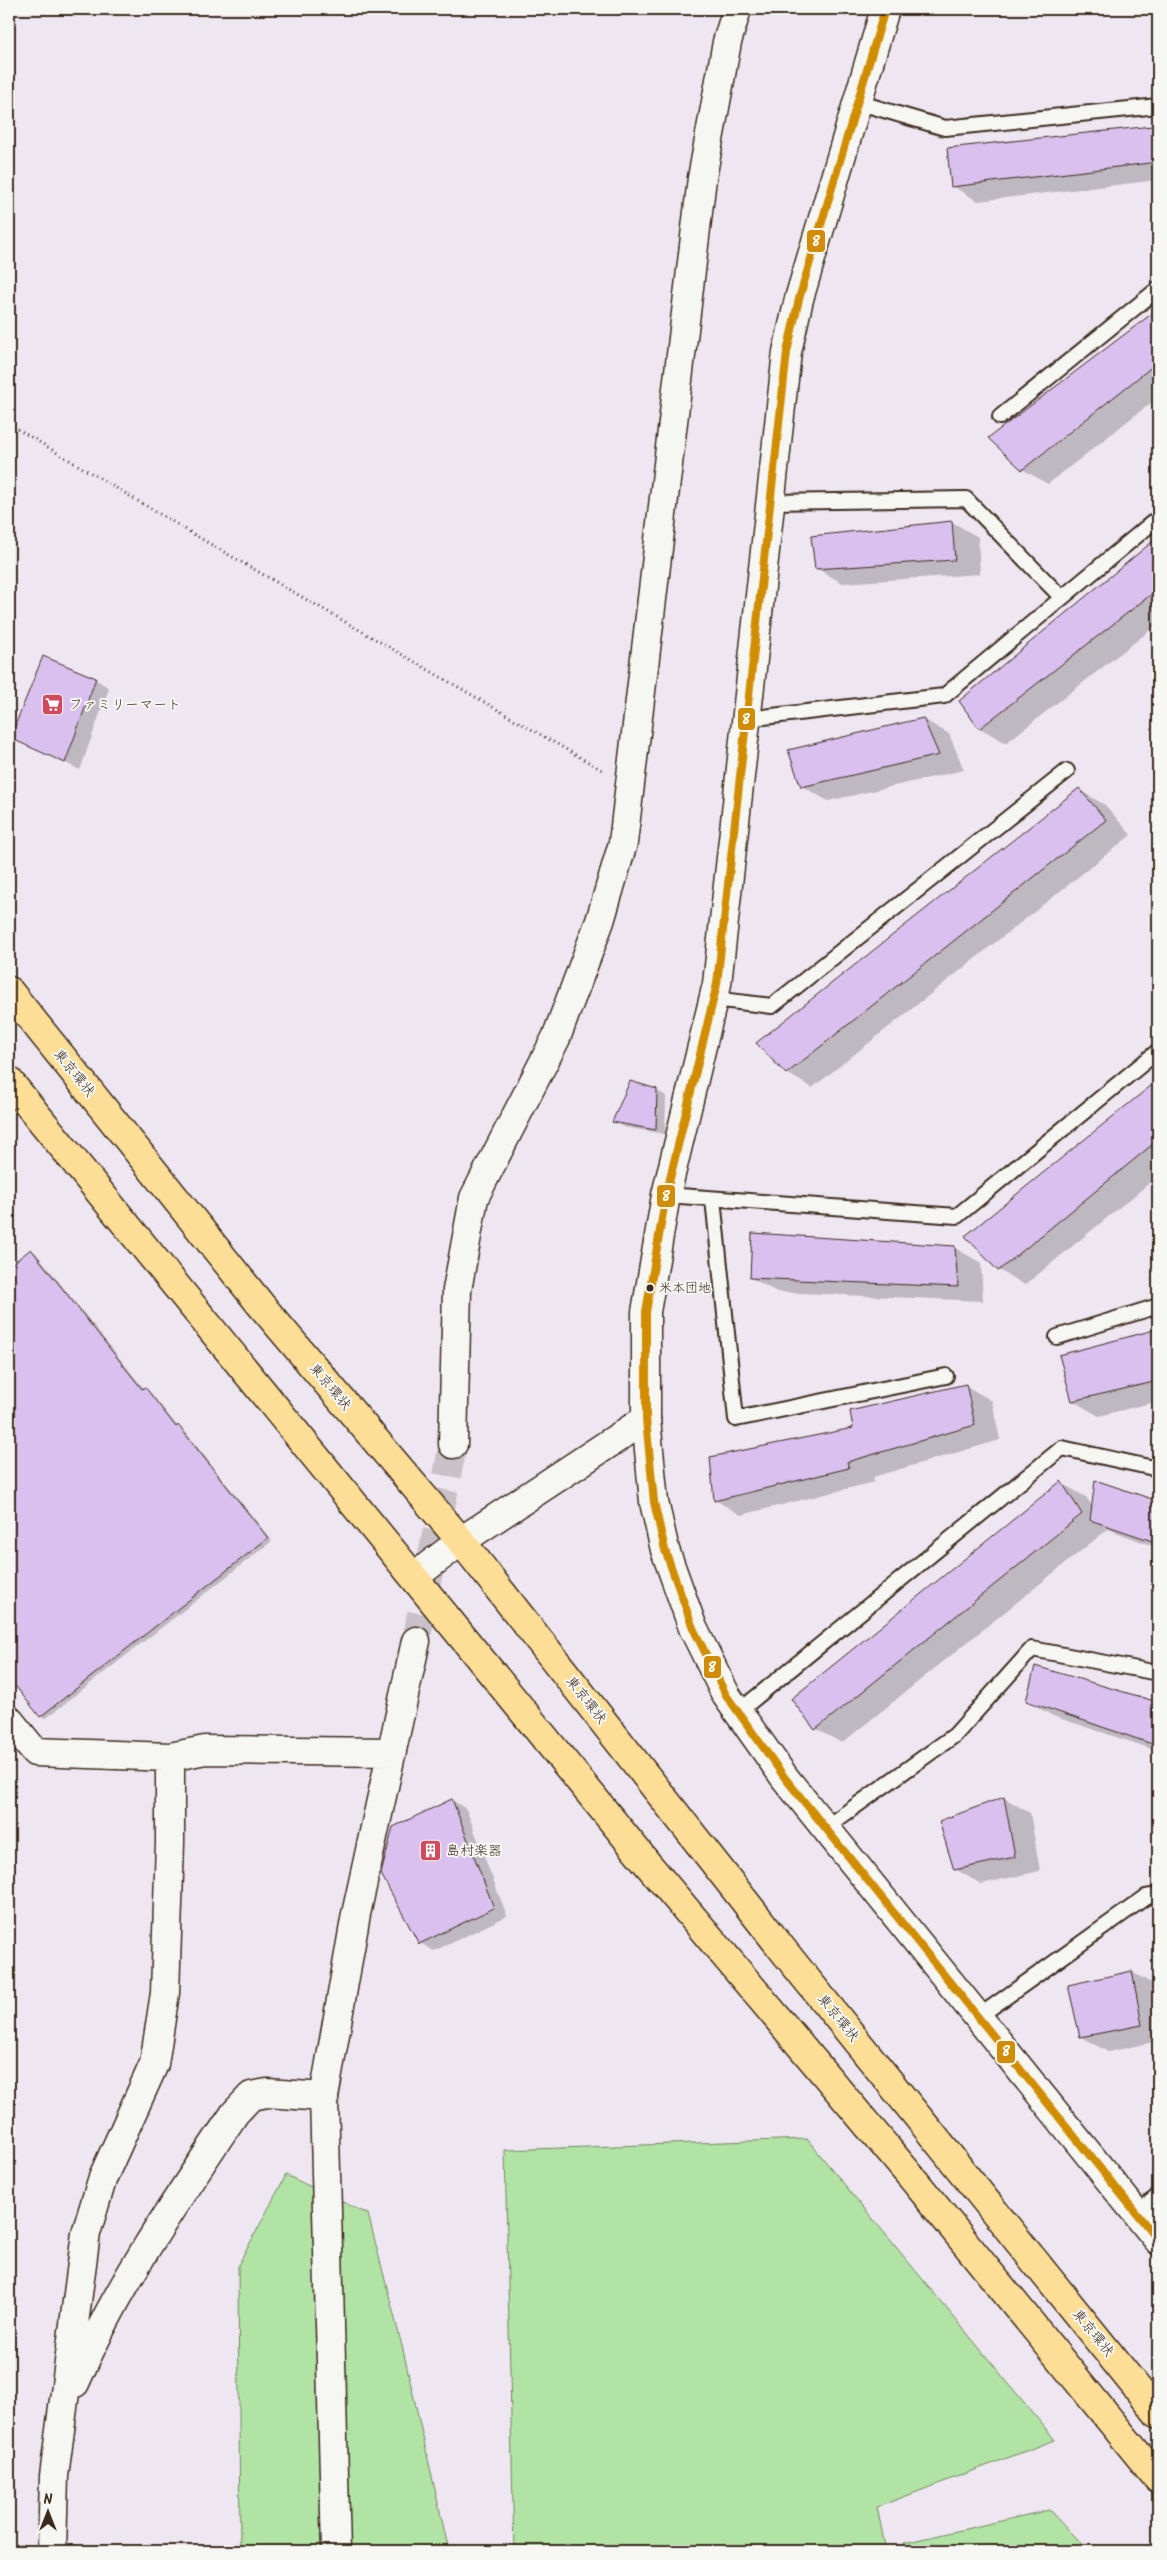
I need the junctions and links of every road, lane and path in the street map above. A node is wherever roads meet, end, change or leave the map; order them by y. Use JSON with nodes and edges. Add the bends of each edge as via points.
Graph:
{"nodes":[{"id":1,"x":737,"y":9,"type":"edge"},
{"id":2,"x":885,"y":9,"type":"edge"},
{"id":3,"x":857,"y":102,"type":"junction"},
{"id":4,"x":1158,"y":106,"type":"edge"},
{"id":5,"x":1158,"y":289,"type":"edge"},
{"id":6,"x":1000,"y":417,"type":"dead end"},
{"id":7,"x":9,"y":424,"type":"edge"},
{"id":8,"x":770,"y":502,"type":"junction"},
{"id":9,"x":1158,"y":518,"type":"edge"},
{"id":10,"x":1062,"y":598,"type":"junction"},
{"id":11,"x":746,"y":719,"type":"junction"},
{"id":12,"x":1067,"y":771,"type":"dead end"},
{"id":13,"x":629,"y":786,"type":"junction"},
{"id":14,"x":9,"y":991,"type":"edge"},
{"id":15,"x":713,"y":999,"type":"junction"},
{"id":16,"x":1158,"y":1051,"type":"edge"},
{"id":17,"x":9,"y":1081,"type":"edge"},
{"id":18,"x":666,"y":1195,"type":"junction"},
{"id":19,"x":713,"y":1199,"type":"junction"},
{"id":20,"x":1158,"y":1306,"type":"edge"},
{"id":21,"x":1057,"y":1337,"type":"dead end"},
{"id":22,"x":946,"y":1376,"type":"dead end"},
{"id":23,"x":646,"y":1419,"type":"junction"},
{"id":24,"x":453,"y":1444,"type":"tunnel mouth"},
{"id":25,"x":1158,"y":1469,"type":"edge"},
{"id":26,"x":461,"y":1541,"type":"junction"},
{"id":27,"x":415,"y":1576,"type":"junction"},
{"id":28,"x":416,"y":1641,"type":"tunnel mouth"},
{"id":29,"x":1158,"y":1673,"type":"edge"},
{"id":30,"x":738,"y":1712,"type":"junction"},
{"id":31,"x":9,"y":1720,"type":"edge"},
{"id":32,"x":392,"y":1752,"type":"junction"},
{"id":33,"x":170,"y":1757,"type":"junction"},
{"id":34,"x":825,"y":1828,"type":"junction"},
{"id":35,"x":1158,"y":1895,"type":"edge"},
{"id":36,"x":978,"y":2017,"type":"junction"},
{"id":37,"x":324,"y":2097,"type":"junction"},
{"id":38,"x":1158,"y":2196,"type":"edge"},
{"id":39,"x":1136,"y":2213,"type":"junction"},
{"id":40,"x":1158,"y":2240,"type":"edge"},
{"id":41,"x":64,"y":2407,"type":"junction"},
{"id":42,"x":1158,"y":2414,"type":"edge"},
{"id":43,"x":1158,"y":2479,"type":"edge"},
{"id":44,"x":52,"y":2551,"type":"edge"},
{"id":45,"x":336,"y":2551,"type":"edge"}],
"edges":[{"from":1,"to":13,"type":"street","via":[[727,42],[702,178]]},
{"from":2,"to":3,"type":"street"},
{"from":3,"to":4,"type":"lane","via":[[945,128]]},
{"from":3,"to":8,"type":"street","via":[[799,299],[787,352]]},
{"from":5,"to":6,"type":"lane"},
{"from":7,"to":13,"type":"path"},
{"from":8,"to":10,"type":"lane","via":[[966,499]]},
{"from":8,"to":11,"type":"street"},
{"from":9,"to":10,"type":"lane"},
{"from":10,"to":11,"type":"lane","via":[[944,696]]},
{"from":11,"to":15,"type":"street"},
{"from":12,"to":15,"type":"lane","via":[[772,1006]]},
{"from":13,"to":24,"type":"street","via":[[623,844],[600,921],[556,1038],[474,1198],[457,1290]]},
{"from":14,"to":26,"type":"highway","name":"東京環状","via":[[261,1305]]},
{"from":15,"to":18,"type":"street"},
{"from":16,"to":19,"type":"lane","via":[[957,1216]]},
{"from":17,"to":27,"type":"highway"},
{"from":18,"to":19,"type":"lane"},
{"from":18,"to":23,"type":"street","via":[[646,1312]]},
{"from":19,"to":22,"type":"lane","via":[[736,1419]]},
{"from":20,"to":21,"type":"lane"},
{"from":23,"to":26,"type":"street"},
{"from":23,"to":30,"type":"street","via":[[654,1502],[665,1550],[693,1628],[726,1695]]},
{"from":25,"to":30,"type":"lane","via":[[1062,1448]]},
{"from":26,"to":27,"type":"street"},
{"from":26,"to":42,"type":"highway","name":"東京環状","via":[[787,1955]]},
{"from":27,"to":43,"type":"highway","via":[[646,1862],[913,2179]]},
{"from":28,"to":32,"type":"street"},
{"from":29,"to":34,"type":"lane","via":[[1032,1649],[956,1735]]},
{"from":30,"to":34,"type":"street","via":[[784,1778]]},
{"from":31,"to":33,"type":"street","via":[[35,1752]]},
{"from":32,"to":33,"type":"street","via":[[205,1750]]},
{"from":32,"to":37,"type":"street","via":[[356,1914]]},
{"from":33,"to":41,"type":"street","via":[[165,1993],[154,2064],[103,2176],[86,2233]]},
{"from":34,"to":36,"type":"street"},
{"from":35,"to":36,"type":"lane","via":[[1146,1897]]},
{"from":36,"to":39,"type":"street"},
{"from":37,"to":41,"type":"street","via":[[267,2093],[251,2096],[235,2113],[148,2243],[91,2345]]},
{"from":37,"to":45,"type":"street"},
{"from":38,"to":39,"type":"lane"},
{"from":39,"to":40,"type":"street"},
{"from":41,"to":44,"type":"street","via":[[54,2476]]}]}
